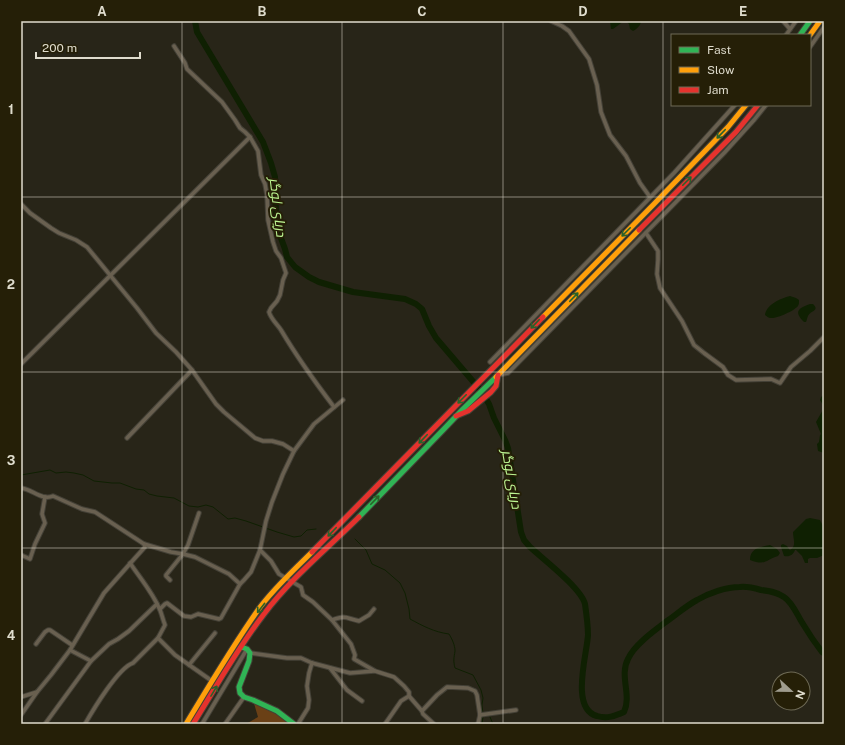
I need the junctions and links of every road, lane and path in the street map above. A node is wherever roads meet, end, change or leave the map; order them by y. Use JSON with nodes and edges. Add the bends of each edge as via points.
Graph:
{"nodes":[{"id":1,"x":551,"y":21,"type":"edge"},
{"id":2,"x":783,"y":21,"type":"edge"},
{"id":3,"x":796,"y":21,"type":"edge"},
{"id":4,"x":810,"y":21,"type":"edge"},
{"id":5,"x":820,"y":21,"type":"edge"},
{"id":6,"x":824,"y":27,"type":"edge"},
{"id":7,"x":790,"y":29,"type":"junction"},
{"id":8,"x":787,"y":34,"type":"edge"},
{"id":9,"x":801,"y":34,"type":"edge"},
{"id":10,"x":811,"y":34,"type":"edge"},
{"id":11,"x":174,"y":46,"type":"dead end"},
{"id":12,"x":811,"y":46,"type":"edge"},
{"id":13,"x":734,"y":106,"type":"edge"},
{"id":14,"x":745,"y":106,"type":"edge"},
{"id":15,"x":757,"y":106,"type":"edge"},
{"id":16,"x":765,"y":106,"type":"edge"},
{"id":17,"x":250,"y":137,"type":"junction"},
{"id":18,"x":650,"y":197,"type":"junction"},
{"id":19,"x":21,"y":204,"type":"edge"},
{"id":20,"x":654,"y":204,"type":"junction"},
{"id":21,"x":660,"y":209,"type":"junction"},
{"id":22,"x":646,"y":233,"type":"junction"},
{"id":23,"x":110,"y":276,"type":"junction"},
{"id":24,"x":824,"y":338,"type":"edge"},
{"id":25,"x":490,"y":362,"type":"dead end"},
{"id":26,"x":21,"y":364,"type":"edge"},
{"id":27,"x":192,"y":370,"type":"junction"},
{"id":28,"x":498,"y":375,"type":"junction"},
{"id":29,"x":343,"y":400,"type":"dead end"},
{"id":30,"x":334,"y":407,"type":"junction"},
{"id":31,"x":455,"y":416,"type":"junction"},
{"id":32,"x":127,"y":438,"type":"dead end"},
{"id":33,"x":294,"y":451,"type":"junction"},
{"id":34,"x":21,"y":488,"type":"edge"},
{"id":35,"x":45,"y":497,"type":"junction"},
{"id":36,"x":199,"y":513,"type":"dead end"},
{"id":37,"x":144,"y":544,"type":"junction"},
{"id":38,"x":260,"y":550,"type":"junction"},
{"id":39,"x":183,"y":554,"type":"junction"},
{"id":40,"x":21,"y":555,"type":"edge"},
{"id":41,"x":130,"y":564,"type":"junction"},
{"id":42,"x":286,"y":578,"type":"junction"},
{"id":43,"x":170,"y":580,"type":"dead end"},
{"id":44,"x":292,"y":582,"type":"junction"},
{"id":45,"x":240,"y":584,"type":"junction"},
{"id":46,"x":157,"y":604,"type":"junction"},
{"id":47,"x":160,"y":609,"type":"junction"},
{"id":48,"x":374,"y":609,"type":"dead end"},
{"id":49,"x":332,"y":620,"type":"junction"},
{"id":50,"x":215,"y":633,"type":"dead end"},
{"id":51,"x":158,"y":638,"type":"junction"},
{"id":52,"x":36,"y":644,"type":"dead end"},
{"id":53,"x":72,"y":645,"type":"junction"},
{"id":54,"x":241,"y":647,"type":"junction"},
{"id":55,"x":70,"y":650,"type":"junction"},
{"id":56,"x":248,"y":651,"type":"junction"},
{"id":57,"x":91,"y":661,"type":"junction"},
{"id":58,"x":312,"y":664,"type":"junction"},
{"id":59,"x":189,"y":665,"type":"junction"},
{"id":60,"x":330,"y":668,"type":"junction"},
{"id":61,"x":375,"y":671,"type":"junction"},
{"id":62,"x":212,"y":681,"type":"junction"},
{"id":63,"x":37,"y":692,"type":"junction"},
{"id":64,"x":409,"y":696,"type":"junction"},
{"id":65,"x":21,"y":697,"type":"edge"},
{"id":66,"x":244,"y":697,"type":"junction"},
{"id":67,"x":362,"y":701,"type":"dead end"},
{"id":68,"x":516,"y":710,"type":"dead end"},
{"id":69,"x":422,"y":711,"type":"junction"},
{"id":70,"x":482,"y":714,"type":"junction"},
{"id":71,"x":21,"y":715,"type":"edge"},
{"id":72,"x":45,"y":724,"type":"edge"},
{"id":73,"x":85,"y":724,"type":"edge"},
{"id":74,"x":186,"y":724,"type":"edge"},
{"id":75,"x":193,"y":724,"type":"edge"},
{"id":76,"x":202,"y":724,"type":"edge"},
{"id":77,"x":225,"y":724,"type":"edge"},
{"id":78,"x":294,"y":724,"type":"edge"},
{"id":79,"x":298,"y":724,"type":"edge"},
{"id":80,"x":385,"y":724,"type":"edge"},
{"id":81,"x":434,"y":724,"type":"edge"},
{"id":82,"x":478,"y":724,"type":"edge"}],
"edges":[{"from":1,"to":18,"type":"street","via":[[569,31],[589,59],[597,85],[601,112],[610,135],[626,156]]},
{"from":2,"to":7,"type":"street"},
{"from":3,"to":7,"type":"street"},
{"from":4,"to":9,"type":"main road"},
{"from":5,"to":10,"type":"main road"},
{"from":6,"to":12,"type":"street"},
{"from":7,"to":8,"type":"street"},
{"from":11,"to":17,"type":"street","via":[[187,69],[222,102],[240,128]]},
{"from":13,"to":18,"type":"street"},
{"from":14,"to":20,"type":"main road","one_way":true},
{"from":21,"to":15,"type":"main road","one_way":true,"via":[[736,132]]},
{"from":16,"to":22,"type":"street","via":[[725,152]]},
{"from":17,"to":23,"type":"street"},
{"from":17,"to":30,"type":"street","via":[[258,151],[273,242],[286,274],[280,295],[269,312],[301,363]]},
{"from":18,"to":25,"type":"street"},
{"from":19,"to":23,"type":"street","via":[[58,233],[87,247]]},
{"from":20,"to":21,"type":"main road"},
{"from":20,"to":42,"type":"main road","one_way":true},
{"from":28,"to":21,"type":"main road","one_way":true},
{"from":22,"to":24,"type":"street","via":[[658,251],[657,274],[660,288],[694,344],[736,380],[771,379],[780,383],[791,367]]},
{"from":22,"to":28,"type":"street","via":[[508,373]]},
{"from":23,"to":26,"type":"street"},
{"from":23,"to":27,"type":"street","via":[[156,333]]},
{"from":27,"to":32,"type":"street"},
{"from":27,"to":33,"type":"street","via":[[220,408],[255,438],[283,444]]},
{"from":28,"to":31,"type":"main road"},
{"from":28,"to":31,"type":"main road","via":[[496,386],[491,392],[468,411]]},
{"from":29,"to":30,"type":"street"},
{"from":30,"to":33,"type":"street","via":[[314,424]]},
{"from":44,"to":31,"type":"main road","one_way":true},
{"from":33,"to":38,"type":"street","via":[[272,502]]},
{"from":34,"to":35,"type":"street"},
{"from":35,"to":37,"type":"street","via":[[53,496],[95,512]]},
{"from":35,"to":40,"type":"street","via":[[42,514],[45,523],[30,559]]},
{"from":36,"to":39,"type":"street"},
{"from":37,"to":39,"type":"street"},
{"from":37,"to":41,"type":"street","via":[[145,547]]},
{"from":38,"to":42,"type":"street","via":[[279,574]]},
{"from":38,"to":45,"type":"street","via":[[251,572]]},
{"from":39,"to":43,"type":"street","via":[[166,575]]},
{"from":39,"to":45,"type":"street","via":[[195,557],[229,574]]},
{"from":41,"to":46,"type":"street"},
{"from":41,"to":53,"type":"street","via":[[104,593]]},
{"from":42,"to":44,"type":"street"},
{"from":42,"to":62,"type":"main road","one_way":true,"via":[[259,609]]},
{"from":44,"to":49,"type":"street"},
{"from":44,"to":54,"type":"main road","via":[[264,614]]},
{"from":45,"to":47,"type":"street","via":[[222,618],[219,619],[198,614],[184,616],[167,604]]},
{"from":46,"to":47,"type":"street"},
{"from":46,"to":57,"type":"street"},
{"from":47,"to":51,"type":"street","via":[[165,625]]},
{"from":48,"to":49,"type":"street","via":[[359,621],[347,617]]},
{"from":49,"to":61,"type":"street","via":[[351,644],[354,659]]},
{"from":50,"to":59,"type":"street"},
{"from":51,"to":59,"type":"street"},
{"from":51,"to":73,"type":"street","via":[[120,672],[98,701]]},
{"from":52,"to":53,"type":"street","via":[[48,630]]},
{"from":53,"to":55,"type":"street"},
{"from":54,"to":56,"type":"main road"},
{"from":75,"to":54,"type":"main road","one_way":true},
{"from":55,"to":57,"type":"street"},
{"from":55,"to":63,"type":"street"},
{"from":56,"to":58,"type":"street","via":[[301,658]]},
{"from":56,"to":66,"type":"main road","via":[[249,661],[239,687]]},
{"from":56,"to":76,"type":"street"},
{"from":57,"to":72,"type":"street"},
{"from":58,"to":60,"type":"street"},
{"from":58,"to":79,"type":"street","via":[[307,686],[308,708]]},
{"from":59,"to":62,"type":"street"},
{"from":60,"to":61,"type":"street","via":[[350,672]]},
{"from":60,"to":67,"type":"street","via":[[347,690]]},
{"from":61,"to":64,"type":"street","via":[[394,677],[409,692]]},
{"from":62,"to":74,"type":"main road"},
{"from":63,"to":65,"type":"street"},
{"from":63,"to":71,"type":"street"},
{"from":64,"to":69,"type":"street"},
{"from":64,"to":80,"type":"street","via":[[401,701]]},
{"from":66,"to":77,"type":"street"},
{"from":66,"to":78,"type":"main road","via":[[277,711]]},
{"from":68,"to":70,"type":"street"},
{"from":69,"to":70,"type":"street","via":[[447,687],[461,687],[475,691]]},
{"from":69,"to":81,"type":"street"},
{"from":70,"to":82,"type":"street"}]}
